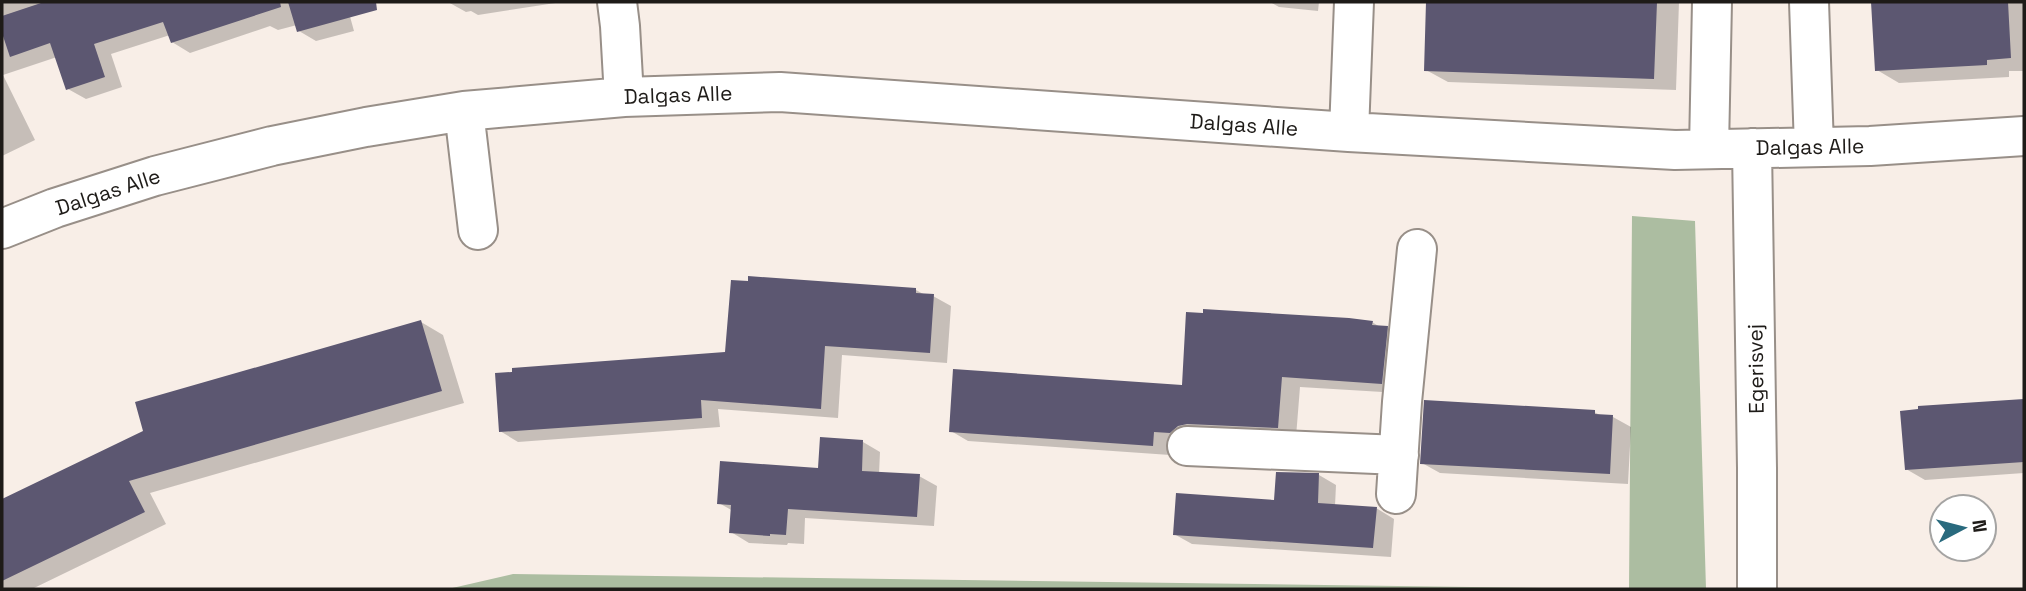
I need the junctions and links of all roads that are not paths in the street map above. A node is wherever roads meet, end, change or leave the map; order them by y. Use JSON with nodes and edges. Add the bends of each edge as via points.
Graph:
{"nodes":[{"id":1,"x":617,"y":2,"type":"edge"},
{"id":2,"x":1354,"y":2,"type":"edge"},
{"id":3,"x":1712,"y":2,"type":"edge"},
{"id":4,"x":1809,"y":2,"type":"edge"},
{"id":5,"x":624,"y":97,"type":"junction"},
{"id":6,"x":464,"y":111,"type":"junction"},
{"id":7,"x":1349,"y":132,"type":"junction"},
{"id":8,"x":2024,"y":136,"type":"edge"},
{"id":9,"x":1814,"y":147,"type":"junction"},
{"id":10,"x":1709,"y":148,"type":"junction"},
{"id":11,"x":1752,"y":148,"type":"junction"},
{"id":12,"x":2,"y":229,"type":"edge"},
{"id":13,"x":478,"y":230,"type":"dead end"},
{"id":14,"x":1417,"y":249,"type":"dead end"},
{"id":15,"x":1187,"y":446,"type":"dead end"},
{"id":16,"x":1399,"y":456,"type":"junction"},
{"id":17,"x":1396,"y":494,"type":"dead end"},
{"id":18,"x":1757,"y":589,"type":"edge"}],
"edges":[{"from":1,"to":5,"type":"street"},
{"from":2,"to":7,"type":"street"},
{"from":3,"to":10,"type":"street"},
{"from":4,"to":9,"type":"street"},
{"from":5,"to":6,"type":"street","name":"Dalgas Alle"},
{"from":5,"to":7,"type":"street","name":"Dalgas Alle","via":[[780,92]]},
{"from":6,"to":12,"type":"street","name":"Dalgas Alle","via":[[216,160],[55,208]]},
{"from":6,"to":13,"type":"street"},
{"from":7,"to":10,"type":"street","name":"Dalgas Alle","via":[[1675,150]]},
{"from":8,"to":9,"type":"street","name":"Dalgas Alle"},
{"from":9,"to":11,"type":"street","name":"Dalgas Alle"},
{"from":10,"to":11,"type":"street","name":"Dalgas Alle"},
{"from":11,"to":18,"type":"street","name":"Egerisvej"},
{"from":14,"to":16,"type":"street"},
{"from":15,"to":16,"type":"street"},
{"from":16,"to":17,"type":"street"}]}
